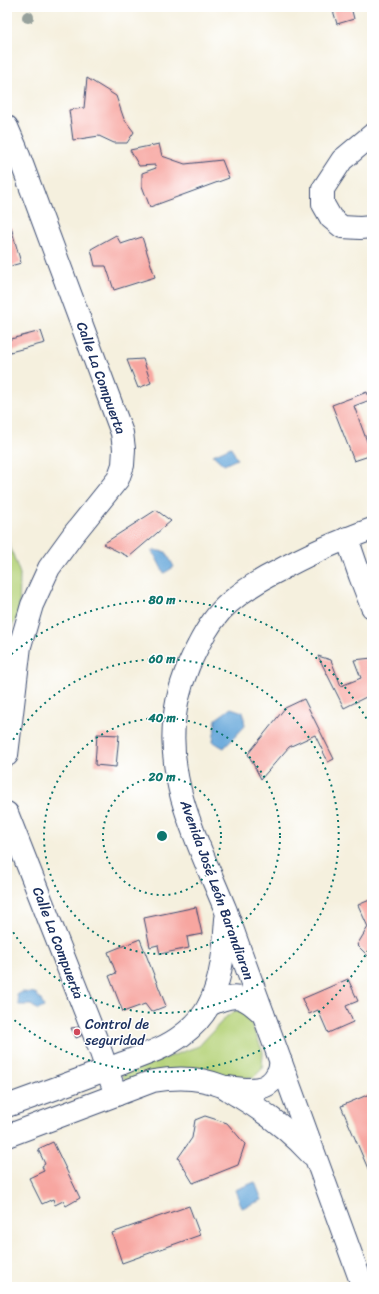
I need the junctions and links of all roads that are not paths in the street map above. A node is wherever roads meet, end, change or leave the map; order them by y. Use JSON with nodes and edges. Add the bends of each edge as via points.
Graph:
{"nodes":[{"id":1,"x":7,"y":127,"type":"edge"},
{"id":2,"x":372,"y":135,"type":"edge"},
{"id":3,"x":372,"y":227,"type":"edge"},
{"id":4,"x":372,"y":529,"type":"edge"},
{"id":5,"x":348,"y":538,"type":"junction"},
{"id":6,"x":372,"y":607,"type":"edge"},
{"id":7,"x":13,"y":651,"type":"edge"},
{"id":8,"x":7,"y":756,"type":"edge"},
{"id":9,"x":7,"y":813,"type":"edge"},
{"id":10,"x":227,"y":914,"type":"junction"},
{"id":11,"x":209,"y":1004,"type":"junction"},
{"id":12,"x":263,"y":1014,"type":"junction"},
{"id":13,"x":281,"y":1062,"type":"junction"},
{"id":14,"x":107,"y":1069,"type":"junction"},
{"id":15,"x":222,"y":1086,"type":"junction"},
{"id":16,"x":116,"y":1095,"type":"junction"},
{"id":17,"x":7,"y":1106,"type":"edge"},
{"id":18,"x":7,"y":1136,"type":"edge"},
{"id":19,"x":317,"y":1160,"type":"junction"},
{"id":20,"x":363,"y":1287,"type":"edge"}],
"edges":[{"from":1,"to":7,"type":"street","name":"Calle La Compuerta","via":[[122,434],[124,449],[123,465],[118,479],[49,568]]},
{"from":2,"to":3,"type":"street","via":[[342,160],[323,188],[324,204],[332,218],[342,227]]},
{"from":4,"to":5,"type":"street","name":"Avenida José León Barandiaran"},
{"from":5,"to":6,"type":"street"},
{"from":5,"to":10,"type":"street","name":"Avenida José León Barandiaran","via":[[317,550],[260,580],[228,604],[209,625],[182,680],[175,708],[175,768],[196,840]]},
{"from":7,"to":8,"type":"street","name":"Calle La Compuerta"},
{"from":9,"to":14,"type":"street","name":"Calle La Compuerta"},
{"from":10,"to":11,"type":"street","via":[[221,967]]},
{"from":10,"to":12,"type":"street","name":"Avenida José León Barandiaran"},
{"from":11,"to":12,"type":"street","via":[[232,997],[244,999]]},
{"from":11,"to":14,"type":"street","via":[[194,1026],[180,1037],[165,1046]]},
{"from":12,"to":13,"type":"street","name":"Avenida José León Barandiaran"},
{"from":13,"to":15,"type":"street","via":[[271,1083],[261,1088],[250,1090]]},
{"from":13,"to":19,"type":"street","name":"Avenida José León Barandiaran"},
{"from":14,"to":16,"type":"street","name":"Calle La Compuerta"},
{"from":14,"to":17,"type":"street"},
{"from":15,"to":16,"type":"street","via":[[189,1078],[171,1078],[153,1081]]},
{"from":15,"to":19,"type":"street","via":[[272,1117],[296,1137]]},
{"from":16,"to":18,"type":"street"},
{"from":19,"to":20,"type":"street","name":"Avenida José León Barandiaran"}]}
